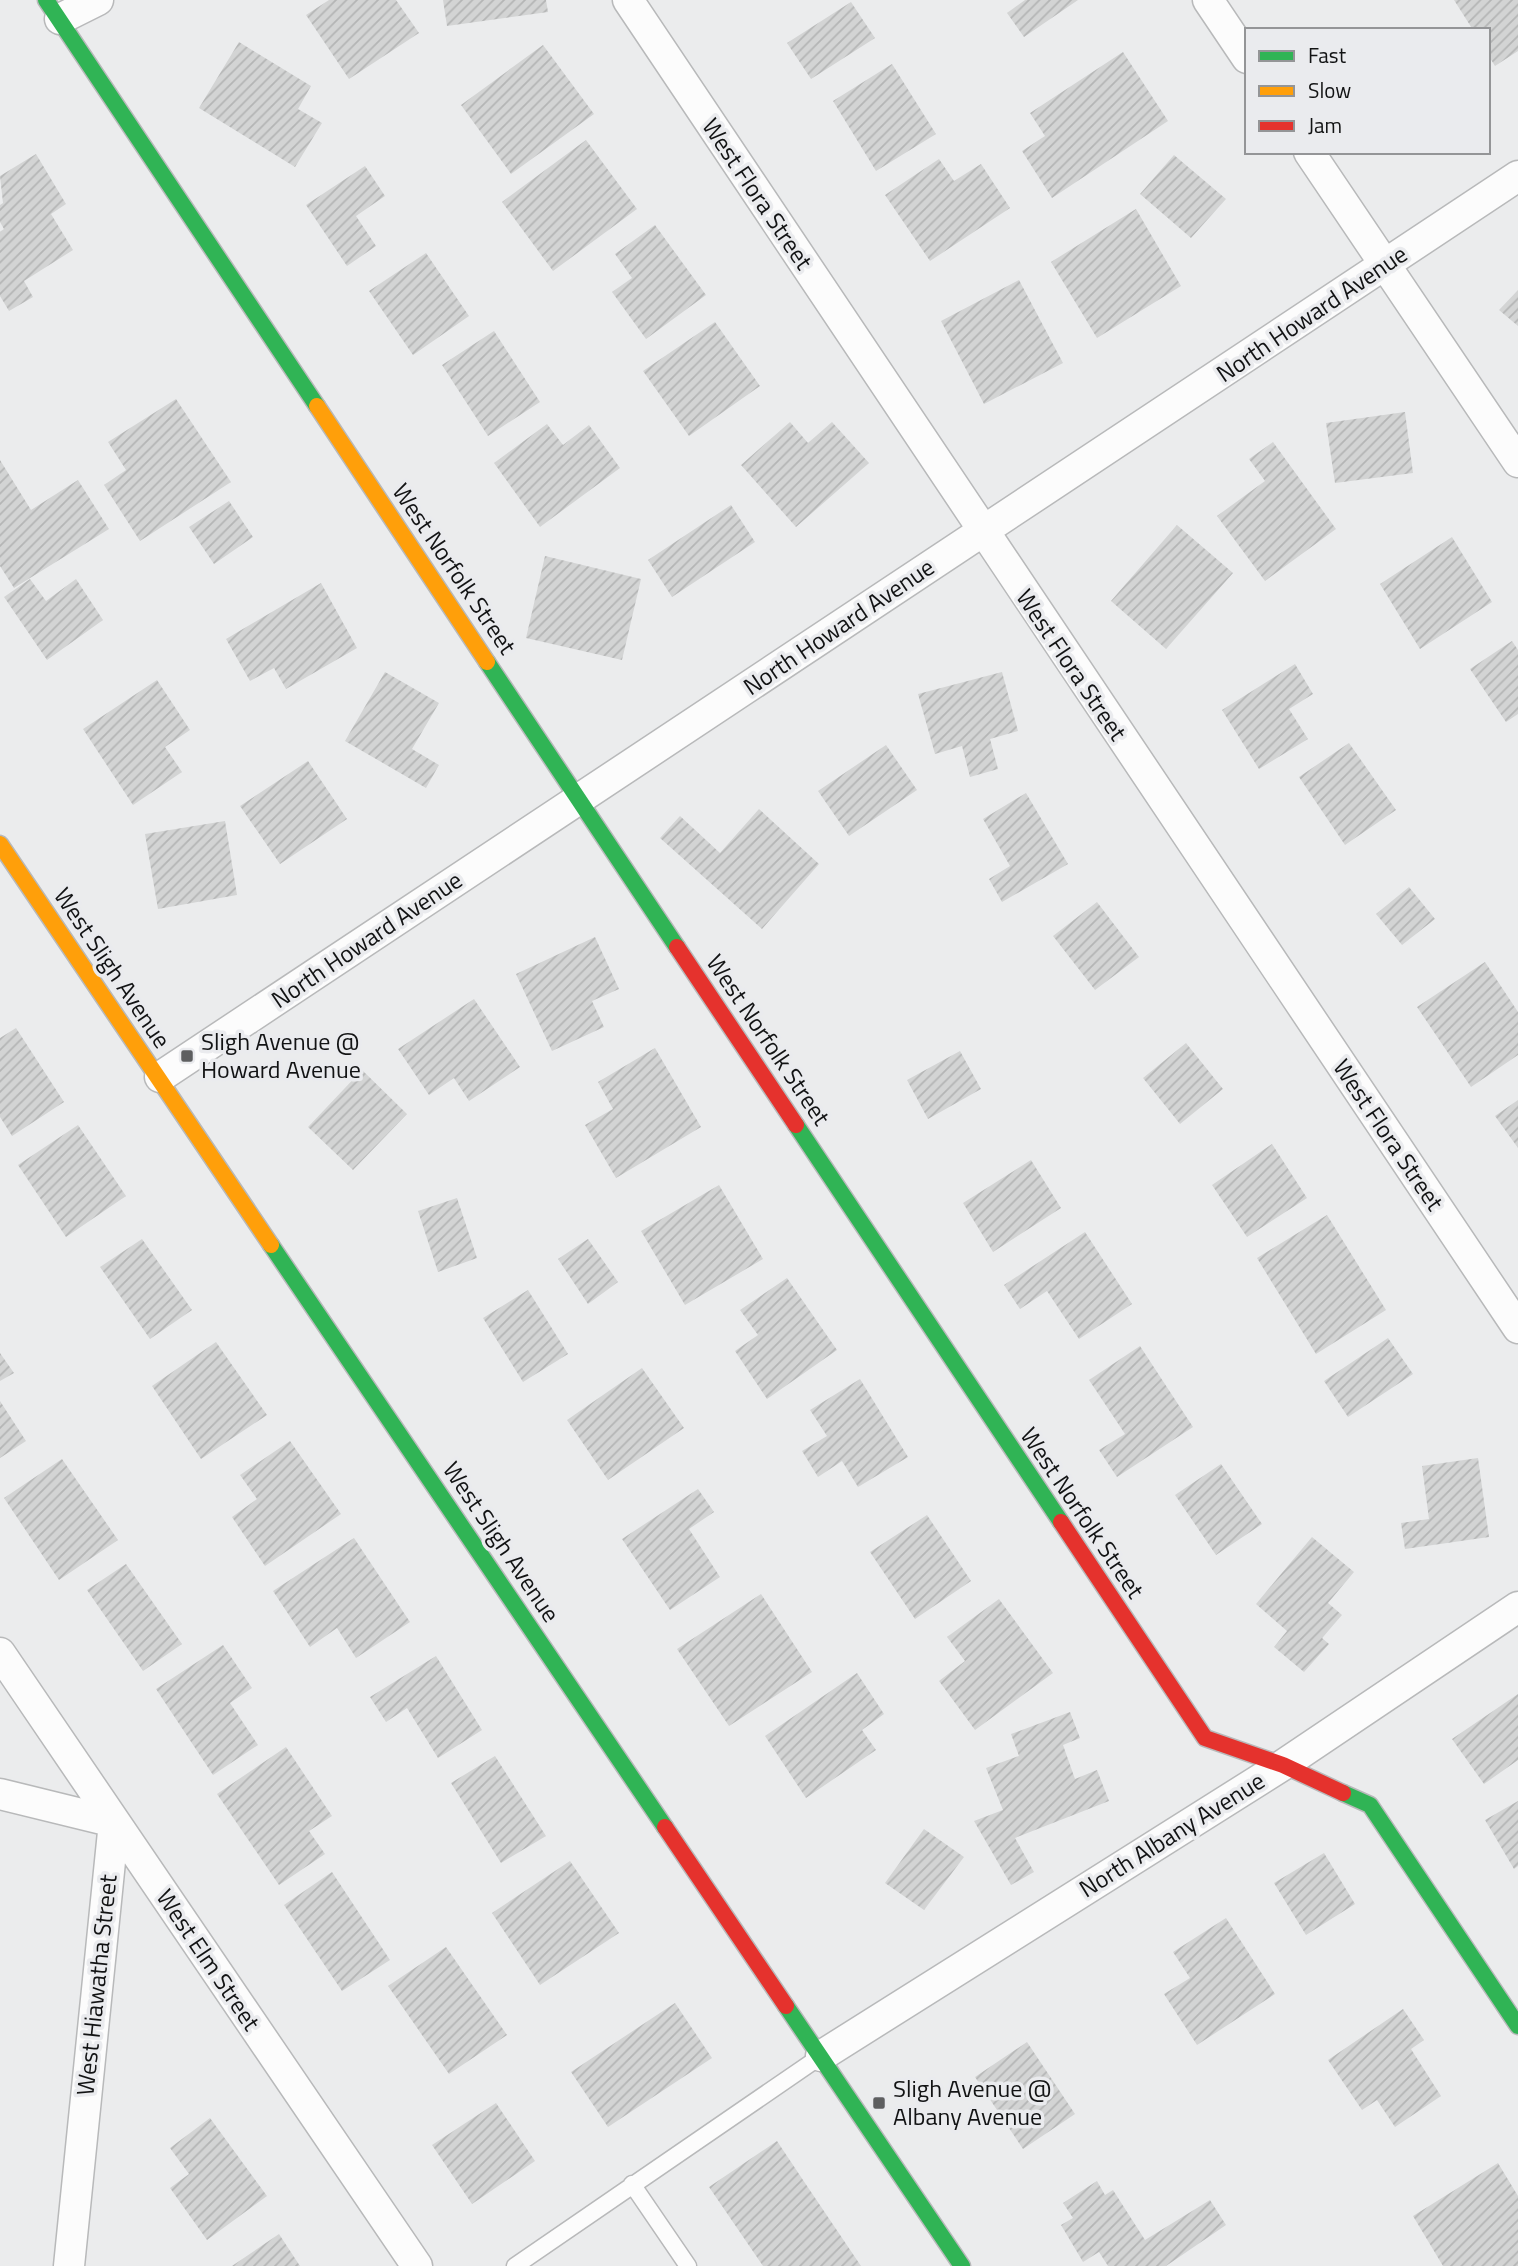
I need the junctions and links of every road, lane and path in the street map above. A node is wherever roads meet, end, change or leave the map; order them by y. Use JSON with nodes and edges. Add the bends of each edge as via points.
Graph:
{"nodes":[{"id":1,"x":98,"y":0,"type":"edge"},
{"id":2,"x":628,"y":0,"type":"edge"},
{"id":3,"x":1208,"y":0,"type":"edge"},
{"id":4,"x":53,"y":10,"type":"edge"},
{"id":5,"x":1245,"y":55,"type":"edge"},
{"id":6,"x":1311,"y":154,"type":"edge"},
{"id":7,"x":1518,"y":176,"type":"edge"},
{"id":8,"x":1385,"y":265,"type":"junction"},
{"id":9,"x":1518,"y":463,"type":"edge"},
{"id":10,"x":982,"y":533,"type":"junction"},
{"id":11,"x":580,"y":799,"type":"junction"},
{"id":12,"x":0,"y":844,"type":"edge"},
{"id":13,"x":160,"y":1077,"type":"junction"},
{"id":14,"x":1518,"y":1328,"type":"edge"},
{"id":15,"x":1518,"y":1607,"type":"edge"},
{"id":16,"x":0,"y":1653,"type":"edge"},
{"id":17,"x":1283,"y":1765,"type":"junction"},
{"id":18,"x":0,"y":1794,"type":"edge"},
{"id":19,"x":114,"y":1822,"type":"junction"},
{"id":20,"x":1518,"y":2025,"type":"edge"},
{"id":21,"x":821,"y":2056,"type":"junction"},
{"id":22,"x":632,"y":2185,"type":"junction"},
{"id":23,"x":68,"y":2266,"type":"edge"},
{"id":24,"x":417,"y":2266,"type":"edge"},
{"id":25,"x":515,"y":2266,"type":"edge"},
{"id":26,"x":688,"y":2266,"type":"edge"},
{"id":27,"x":962,"y":2266,"type":"edge"}],
"edges":[{"from":1,"to":4,"type":"street"},
{"from":2,"to":10,"type":"street","name":"West Flora Street"},
{"from":3,"to":5,"type":"street"},
{"from":4,"to":11,"type":"street","name":"West Norfolk Street"},
{"from":6,"to":8,"type":"street"},
{"from":7,"to":8,"type":"street","name":"North Howard Avenue"},
{"from":8,"to":9,"type":"street"},
{"from":8,"to":10,"type":"street","name":"North Howard Avenue"},
{"from":10,"to":11,"type":"street","name":"North Howard Avenue"},
{"from":10,"to":14,"type":"street","name":"West Flora Street"},
{"from":11,"to":13,"type":"street","name":"North Howard Avenue"},
{"from":11,"to":17,"type":"street","name":"West Norfolk Street","via":[[1205,1738]]},
{"from":12,"to":13,"type":"street","name":"West Sligh Avenue"},
{"from":13,"to":21,"type":"street","name":"West Sligh Avenue"},
{"from":15,"to":17,"type":"street","name":"North Albany Avenue"},
{"from":16,"to":19,"type":"street","name":"West Elm Street"},
{"from":17,"to":20,"type":"street","name":"West Norfolk Street","via":[[1370,1805]]},
{"from":17,"to":21,"type":"street","name":"North Albany Avenue"},
{"from":18,"to":19,"type":"street"},
{"from":19,"to":23,"type":"street","name":"West Hiawatha Street"},
{"from":19,"to":24,"type":"street","name":"West Elm Street"},
{"from":21,"to":22,"type":"lane"},
{"from":21,"to":27,"type":"street","name":"West Sligh Avenue"},
{"from":22,"to":25,"type":"lane"},
{"from":22,"to":26,"type":"lane"}]}
